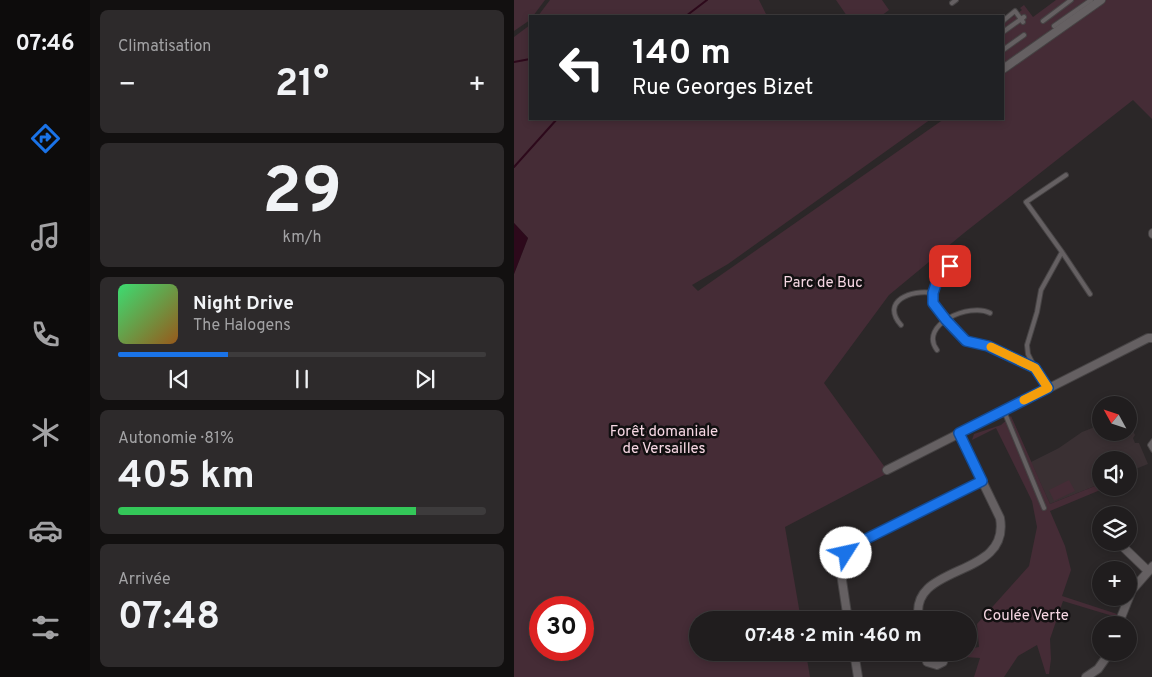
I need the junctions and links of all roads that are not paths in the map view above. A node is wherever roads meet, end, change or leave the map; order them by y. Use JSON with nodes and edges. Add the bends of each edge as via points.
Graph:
{"nodes":[{"id":1,"x":956,"y":0,"type":"edge"},
{"id":2,"x":1071,"y":0,"type":"edge"},
{"id":3,"x":1101,"y":0,"type":"edge"},
{"id":4,"x":952,"y":3,"type":"dead end"},
{"id":5,"x":1090,"y":3,"type":"edge"},
{"id":6,"x":1004,"y":20,"type":"edge"},
{"id":7,"x":1043,"y":21,"type":"dead end"},
{"id":8,"x":1054,"y":26,"type":"dead end"},
{"id":9,"x":1004,"y":31,"type":"edge"},
{"id":10,"x":1024,"y":35,"type":"dead end"},
{"id":11,"x":1004,"y":49,"type":"edge"},
{"id":12,"x":1004,"y":68,"type":"edge"},
{"id":13,"x":1066,"y":175,"type":"dead end"},
{"id":14,"x":1062,"y":252,"type":"junction"},
{"id":15,"x":963,"y":254,"type":"dead end"},
{"id":16,"x":933,"y":293,"type":"junction"},
{"id":17,"x":1090,"y":294,"type":"dead end"},
{"id":18,"x":990,"y":313,"type":"dead end"},
{"id":19,"x":946,"y":320,"type":"junction"},
{"id":20,"x":901,"y":325,"type":"dead end"},
{"id":21,"x":1152,"y":338,"type":"edge"},
{"id":22,"x":937,"y":350,"type":"dead end"},
{"id":23,"x":1035,"y":368,"type":"junction"},
{"id":24,"x":1048,"y":388,"type":"junction"},
{"id":25,"x":1003,"y":410,"type":"junction"},
{"id":26,"x":959,"y":433,"type":"junction"},
{"id":27,"x":1152,"y":441,"type":"edge"},
{"id":28,"x":1152,"y":450,"type":"edge"},
{"id":29,"x":887,"y":470,"type":"dead end"},
{"id":30,"x":982,"y":481,"type":"junction"},
{"id":31,"x":1044,"y":508,"type":"dead end"},
{"id":32,"x":1128,"y":551,"type":"edge"},
{"id":33,"x":1149,"y":568,"type":"edge"},
{"id":34,"x":847,"y":611,"type":"edge"},
{"id":35,"x":919,"y":611,"type":"edge"},
{"id":36,"x":1121,"y":616,"type":"edge"},
{"id":37,"x":855,"y":661,"type":"edge"},
{"id":38,"x":927,"y":661,"type":"edge"},
{"id":39,"x":942,"y":661,"type":"edge"},
{"id":40,"x":1104,"y":661,"type":"edge"},
{"id":41,"x":858,"y":677,"type":"edge"},
{"id":42,"x":1086,"y":677,"type":"edge"}],
"edges":[{"from":1,"to":4,"type":"lane"},
{"from":2,"to":7,"type":"lane"},
{"from":3,"to":5,"type":"street"},
{"from":5,"to":8,"type":"lane"},
{"from":5,"to":12,"type":"street"},
{"from":6,"to":9,"type":"lane","via":[[1015,11],[1023,19]]},
{"from":10,"to":11,"type":"lane"},
{"from":13,"to":14,"type":"lane","via":[[1026,202]]},
{"from":14,"to":17,"type":"lane"},
{"from":14,"to":23,"type":"lane","via":[[1041,290],[1027,345]]},
{"from":15,"to":16,"type":"lane","via":[[938,278]]},
{"from":16,"to":19,"type":"street","via":[[933,303]]},
{"from":16,"to":20,"type":"lane","via":[[909,293],[899,300],[894,318]]},
{"from":18,"to":19,"type":"lane","via":[[977,308]]},
{"from":19,"to":22,"type":"lane","via":[[936,327],[932,336],[932,344]]},
{"from":19,"to":23,"type":"street","via":[[966,341],[988,346]]},
{"from":21,"to":24,"type":"street"},
{"from":23,"to":24,"type":"street"},
{"from":24,"to":25,"type":"street"},
{"from":25,"to":26,"type":"street"},
{"from":25,"to":31,"type":"lane"},
{"from":26,"to":29,"type":"street"},
{"from":26,"to":30,"type":"street"},
{"from":27,"to":28,"type":"lane"},
{"from":30,"to":34,"type":"street","via":[[858,543],[846,553],[840,567]]},
{"from":30,"to":35,"type":"street","via":[[1000,518],[999,541],[984,557],[934,583],[919,601]]},
{"from":32,"to":33,"type":"street"},
{"from":33,"to":36,"type":"street","via":[[1126,600]]},
{"from":37,"to":41,"type":"street"},
{"from":38,"to":39,"type":"street","via":[[937,665]]},
{"from":40,"to":42,"type":"street"}]}
